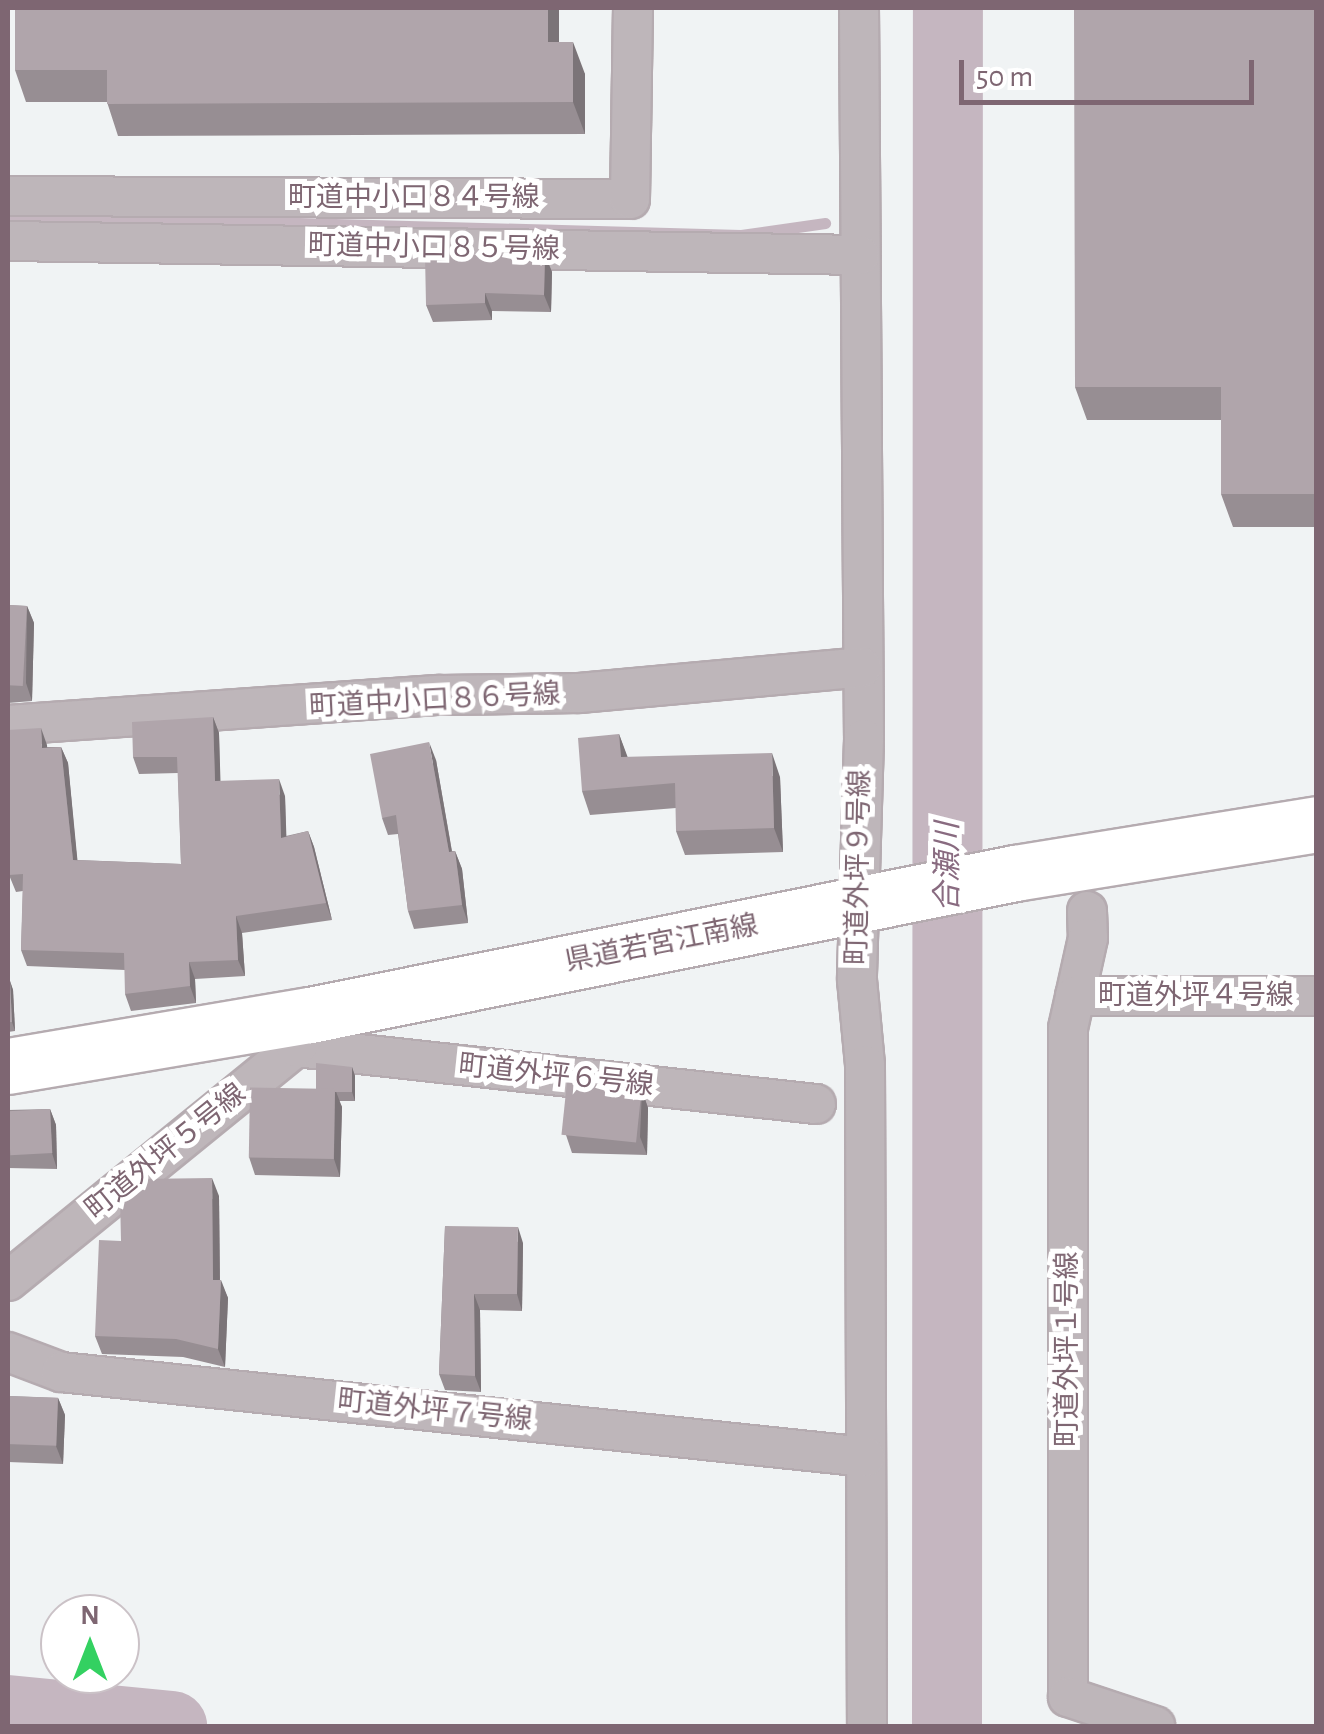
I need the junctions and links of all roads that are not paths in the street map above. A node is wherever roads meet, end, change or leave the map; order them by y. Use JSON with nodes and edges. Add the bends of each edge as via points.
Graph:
{"nodes":[{"id":1,"x":633,"y":8,"type":"edge"},
{"id":2,"x":859,"y":8,"type":"edge"},
{"id":3,"x":8,"y":196,"type":"edge"},
{"id":4,"x":8,"y":241,"type":"edge"},
{"id":5,"x":860,"y":255,"type":"junction"},
{"id":6,"x":862,"y":667,"type":"junction"},
{"id":7,"x":8,"y":725,"type":"edge"},
{"id":8,"x":1316,"y":824,"type":"edge"},
{"id":9,"x":865,"y":903,"type":"junction"},
{"id":10,"x":1087,"y":912,"type":"dead end"},
{"id":11,"x":1075,"y":996,"type":"junction"},
{"id":12,"x":1316,"y":996,"type":"edge"},
{"id":13,"x":303,"y":1031,"type":"junction"},
{"id":14,"x":8,"y":1066,"type":"edge"},
{"id":15,"x":816,"y":1104,"type":"dead end"},
{"id":16,"x":8,"y":1281,"type":"edge"},
{"id":17,"x":8,"y":1352,"type":"edge"},
{"id":18,"x":866,"y":1456,"type":"junction"},
{"id":19,"x":867,"y":1726,"type":"edge"},
{"id":20,"x":1154,"y":1726,"type":"edge"}],
"edges":[{"from":1,"to":3,"type":"street","name":"町道中小口８４号線","via":[[630,198]]},
{"from":2,"to":5,"type":"street","name":"町道外坪９号線"},
{"from":4,"to":5,"type":"street","name":"町道中小口８５号線"},
{"from":5,"to":6,"type":"street","name":"町道外坪９号線"},
{"from":6,"to":7,"type":"street","name":"町道中小口８６号線","via":[[579,694],[440,695]]},
{"from":6,"to":9,"type":"street","name":"町道外坪９号線"},
{"from":8,"to":9,"type":"main road","name":"県道若宮江南線"},
{"from":9,"to":13,"type":"main road","name":"県道若宮江南線"},
{"from":9,"to":18,"type":"street","name":"町道外坪９号線"},
{"from":10,"to":11,"type":"street","name":"町道外坪１号線"},
{"from":11,"to":12,"type":"street","name":"町道外坪４号線"},
{"from":11,"to":20,"type":"street","name":"町道外坪１号線","via":[[1068,1028],[1068,1698]]},
{"from":13,"to":14,"type":"main road","name":"県道若宮江南線"},
{"from":13,"to":15,"type":"street","name":"町道外坪６号線"},
{"from":13,"to":16,"type":"street","name":"町道外坪５号線"},
{"from":17,"to":18,"type":"street","name":"町道外坪７号線","via":[[61,1372]]},
{"from":18,"to":19,"type":"street","name":"町道外坪９号線"}]}
